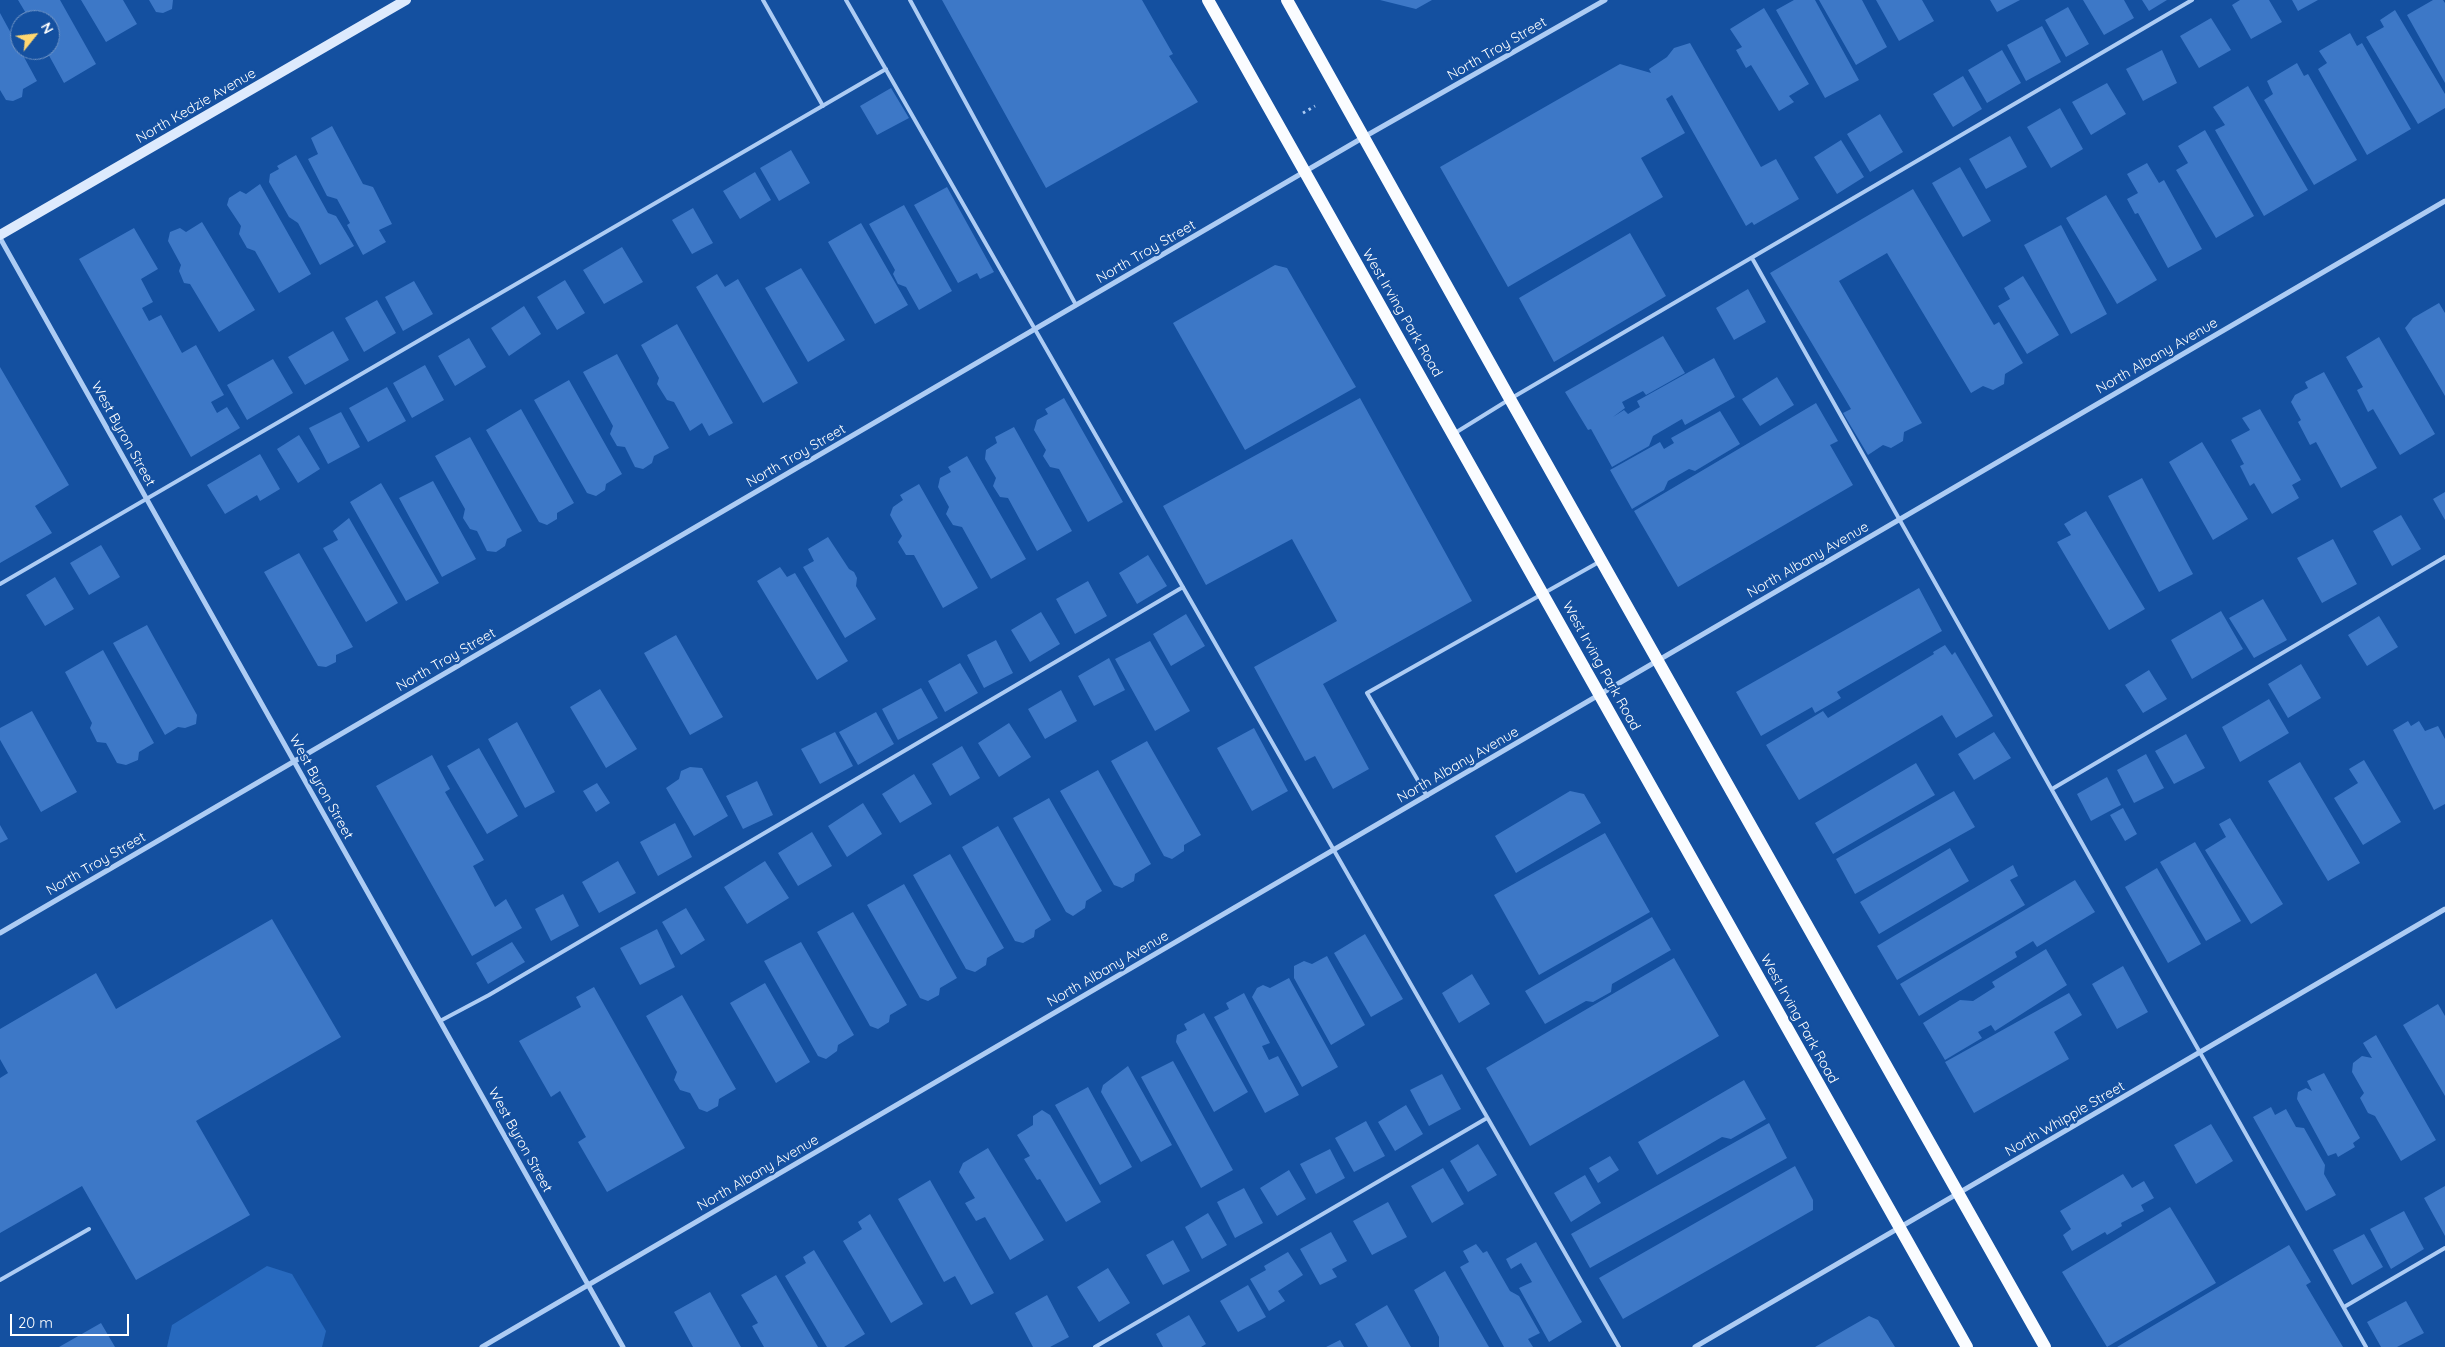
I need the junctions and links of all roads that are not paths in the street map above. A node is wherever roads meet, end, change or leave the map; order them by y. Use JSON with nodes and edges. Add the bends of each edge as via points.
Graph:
{"nodes":[{"id":1,"x":406,"y":0,"type":"edge"},
{"id":2,"x":763,"y":0,"type":"edge"},
{"id":3,"x":846,"y":0,"type":"edge"},
{"id":4,"x":910,"y":0,"type":"edge"},
{"id":5,"x":1208,"y":0,"type":"edge"},
{"id":6,"x":1287,"y":0,"type":"edge"},
{"id":7,"x":1605,"y":0,"type":"edge"},
{"id":8,"x":2192,"y":0,"type":"edge"},
{"id":9,"x":1598,"y":2,"type":"edge"},
{"id":10,"x":886,"y":69,"type":"junction"},
{"id":11,"x":823,"y":106,"type":"junction"},
{"id":12,"x":1364,"y":137,"type":"junction"},
{"id":13,"x":1305,"y":172,"type":"junction"},
{"id":14,"x":2445,"y":201,"type":"edge"},
{"id":15,"x":0,"y":237,"type":"edge"},
{"id":16,"x":1752,"y":258,"type":"junction"},
{"id":17,"x":1076,"y":305,"type":"junction"},
{"id":18,"x":1035,"y":329,"type":"junction"},
{"id":19,"x":1510,"y":399,"type":"junction"},
{"id":20,"x":1454,"y":434,"type":"junction"},
{"id":21,"x":146,"y":499,"type":"junction"},
{"id":22,"x":1898,"y":521,"type":"junction"},
{"id":23,"x":2445,"y":557,"type":"edge"},
{"id":24,"x":1601,"y":561,"type":"junction"},
{"id":25,"x":0,"y":584,"type":"edge"},
{"id":26,"x":1183,"y":586,"type":"junction"},
{"id":27,"x":1543,"y":593,"type":"junction"},
{"id":28,"x":1657,"y":660,"type":"junction"},
{"id":29,"x":1600,"y":695,"type":"junction"},
{"id":30,"x":294,"y":762,"type":"junction"},
{"id":31,"x":2052,"y":789,"type":"junction"},
{"id":32,"x":1427,"y":796,"type":"junction"},
{"id":33,"x":1334,"y":850,"type":"junction"},
{"id":34,"x":2445,"y":909,"type":"edge"},
{"id":35,"x":0,"y":933,"type":"edge"},
{"id":36,"x":440,"y":1021,"type":"junction"},
{"id":37,"x":2200,"y":1052,"type":"junction"},
{"id":38,"x":1487,"y":1118,"type":"junction"},
{"id":39,"x":1957,"y":1193,"type":"junction"},
{"id":40,"x":89,"y":1229,"type":"dead end"},
{"id":41,"x":1900,"y":1229,"type":"junction"},
{"id":42,"x":2445,"y":1248,"type":"edge"},
{"id":43,"x":0,"y":1280,"type":"edge"},
{"id":44,"x":588,"y":1285,"type":"junction"},
{"id":45,"x":2344,"y":1307,"type":"junction"},
{"id":46,"x":482,"y":1347,"type":"edge"},
{"id":47,"x":623,"y":1347,"type":"edge"},
{"id":48,"x":1095,"y":1347,"type":"edge"},
{"id":49,"x":1619,"y":1347,"type":"edge"},
{"id":50,"x":1695,"y":1347,"type":"edge"},
{"id":51,"x":1967,"y":1347,"type":"edge"},
{"id":52,"x":2045,"y":1347,"type":"edge"},
{"id":53,"x":2366,"y":1347,"type":"edge"}],
"edges":[{"from":1,"to":15,"type":"main road","name":"North Kedzie Avenue"},
{"from":2,"to":11,"type":"lane"},
{"from":3,"to":10,"type":"lane"},
{"from":4,"to":17,"type":"lane"},
{"from":5,"to":13,"type":"main road","name":"West Irving Park Road"},
{"from":6,"to":12,"type":"main road"},
{"from":7,"to":9,"type":"street","name":"North Troy Street"},
{"from":8,"to":16,"type":"lane"},
{"from":9,"to":12,"type":"street","name":"North Troy Street"},
{"from":10,"to":11,"type":"lane"},
{"from":10,"to":18,"type":"lane"},
{"from":11,"to":21,"type":"lane"},
{"from":12,"to":13,"type":"street","name":"North Troy Street"},
{"from":12,"to":19,"type":"main road"},
{"from":13,"to":17,"type":"street","name":"North Troy Street"},
{"from":13,"to":20,"type":"main road","name":"West Irving Park Road"},
{"from":14,"to":22,"type":"street","name":"North Albany Avenue"},
{"from":15,"to":21,"type":"street","name":"West Byron Street"},
{"from":16,"to":19,"type":"lane"},
{"from":16,"to":22,"type":"lane"},
{"from":17,"to":18,"type":"street","name":"North Troy Street"},
{"from":18,"to":26,"type":"lane"},
{"from":18,"to":30,"type":"street","name":"North Troy Street"},
{"from":19,"to":20,"type":"lane"},
{"from":19,"to":24,"type":"main road"},
{"from":20,"to":27,"type":"main road","name":"West Irving Park Road"},
{"from":21,"to":25,"type":"lane"},
{"from":21,"to":30,"type":"street","name":"West Byron Street"},
{"from":22,"to":28,"type":"street","name":"North Albany Avenue"},
{"from":22,"to":31,"type":"lane"},
{"from":23,"to":31,"type":"lane"},
{"from":24,"to":27,"type":"lane"},
{"from":24,"to":28,"type":"main road"},
{"from":26,"to":33,"type":"lane"},
{"from":26,"to":36,"type":"lane"},
{"from":27,"to":29,"type":"main road","name":"West Irving Park Road"},
{"from":27,"to":32,"type":"lane","via":[[1368,693]]},
{"from":28,"to":29,"type":"street","name":"North Albany Avenue"},
{"from":28,"to":39,"type":"main road"},
{"from":29,"to":32,"type":"street","name":"North Albany Avenue"},
{"from":29,"to":41,"type":"main road","name":"West Irving Park Road"},
{"from":30,"to":35,"type":"street","name":"North Troy Street"},
{"from":30,"to":36,"type":"street","name":"West Byron Street"},
{"from":31,"to":37,"type":"lane"},
{"from":32,"to":33,"type":"street","name":"North Albany Avenue"},
{"from":33,"to":38,"type":"lane"},
{"from":33,"to":44,"type":"street","name":"North Albany Avenue"},
{"from":34,"to":37,"type":"street","name":"North Whipple Street"},
{"from":36,"to":44,"type":"street","name":"West Byron Street"},
{"from":37,"to":39,"type":"street","name":"North Whipple Street"},
{"from":37,"to":45,"type":"lane"},
{"from":38,"to":48,"type":"lane"},
{"from":38,"to":49,"type":"lane"},
{"from":39,"to":41,"type":"street","name":"North Whipple Street"},
{"from":39,"to":52,"type":"main road"},
{"from":40,"to":43,"type":"lane"},
{"from":41,"to":50,"type":"street","name":"North Whipple Street"},
{"from":41,"to":51,"type":"main road","name":"West Irving Park Road"},
{"from":42,"to":45,"type":"lane"},
{"from":44,"to":46,"type":"street","name":"North Albany Avenue"},
{"from":44,"to":47,"type":"street","name":"West Byron Street"},
{"from":45,"to":53,"type":"lane"}]}
